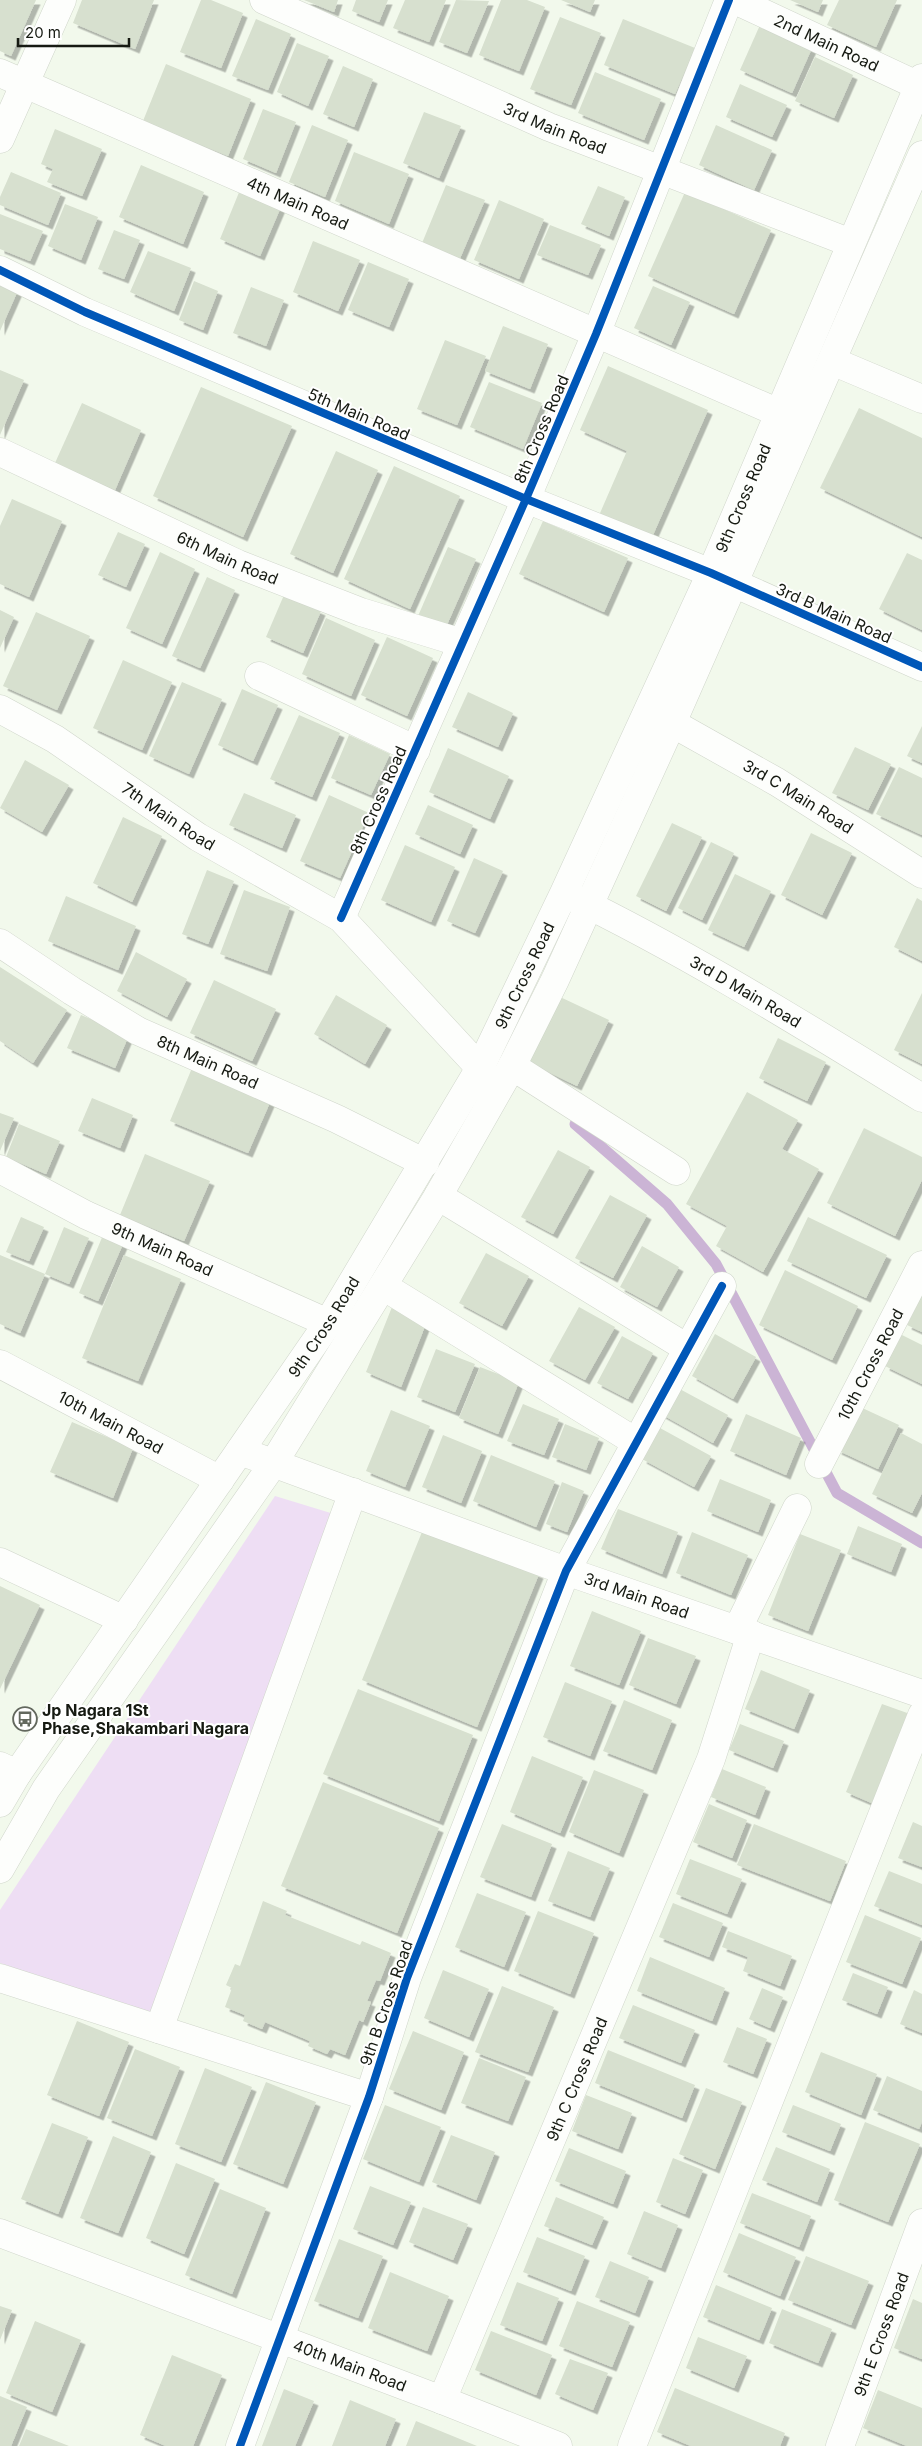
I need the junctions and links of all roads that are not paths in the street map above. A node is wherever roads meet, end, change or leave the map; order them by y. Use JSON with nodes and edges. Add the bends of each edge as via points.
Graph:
{"nodes":[{"id":1,"x":62,"y":0,"type":"edge"},
{"id":2,"x":264,"y":0,"type":"edge"},
{"id":3,"x":729,"y":0,"type":"edge"},
{"id":4,"x":735,"y":0,"type":"edge"},
{"id":5,"x":0,"y":73,"type":"edge"},
{"id":6,"x":920,"y":82,"type":"edge"},
{"id":7,"x":24,"y":84,"type":"junction"},
{"id":8,"x":0,"y":139,"type":"edge"},
{"id":9,"x":922,"y":155,"type":"edge"},
{"id":10,"x":664,"y":169,"type":"junction"},
{"id":11,"x":851,"y":243,"type":"junction"},
{"id":12,"x":0,"y":270,"type":"edge"},
{"id":13,"x":596,"y":334,"type":"junction"},
{"id":14,"x":832,"y":361,"type":"junction"},
{"id":15,"x":922,"y":399,"type":"edge"},
{"id":16,"x":779,"y":413,"type":"junction"},
{"id":17,"x":0,"y":452,"type":"edge"},
{"id":18,"x":526,"y":500,"type":"junction"},
{"id":19,"x":722,"y":578,"type":"junction"},
{"id":20,"x":462,"y":643,"type":"junction"},
{"id":21,"x":922,"y":667,"type":"edge"},
{"id":22,"x":259,"y":676,"type":"dead end"},
{"id":23,"x":0,"y":709,"type":"edge"},
{"id":24,"x":672,"y":723,"type":"junction"},
{"id":25,"x":416,"y":750,"type":"junction"},
{"id":26,"x":922,"y":874,"type":"edge"},
{"id":27,"x":564,"y":893,"type":"junction"},
{"id":28,"x":589,"y":905,"type":"junction"},
{"id":29,"x":341,"y":918,"type":"junction"},
{"id":30,"x":0,"y":943,"type":"edge"},
{"id":31,"x":512,"y":1066,"type":"junction"},
{"id":32,"x":480,"y":1068,"type":"junction"},
{"id":33,"x":922,"y":1098,"type":"edge"},
{"id":34,"x":425,"y":1163,"type":"junction"},
{"id":35,"x":0,"y":1169,"type":"edge"},
{"id":36,"x":676,"y":1171,"type":"dead end"},
{"id":37,"x":438,"y":1196,"type":"junction"},
{"id":38,"x":922,"y":1265,"type":"edge"},
{"id":39,"x":384,"y":1286,"type":"junction"},
{"id":40,"x":722,"y":1286,"type":"dead end"},
{"id":41,"x":328,"y":1322,"type":"junction"},
{"id":42,"x":687,"y":1348,"type":"junction"},
{"id":43,"x":0,"y":1364,"type":"edge"},
{"id":44,"x":636,"y":1442,"type":"junction"},
{"id":45,"x":240,"y":1451,"type":"junction"},
{"id":46,"x":273,"y":1464,"type":"junction"},
{"id":47,"x":819,"y":1464,"type":"dead end"},
{"id":48,"x":220,"y":1480,"type":"junction"},
{"id":49,"x":353,"y":1492,"type":"junction"},
{"id":50,"x":797,"y":1508,"type":"dead end"},
{"id":51,"x":0,"y":1562,"type":"edge"},
{"id":52,"x":566,"y":1571,"type":"junction"},
{"id":53,"x":124,"y":1620,"type":"junction"},
{"id":54,"x":744,"y":1632,"type":"junction"},
{"id":55,"x":922,"y":1694,"type":"edge"},
{"id":56,"x":922,"y":1714,"type":"edge"},
{"id":57,"x":8,"y":1770,"type":"edge"},
{"id":58,"x":0,"y":1803,"type":"edge"},
{"id":59,"x":0,"y":1869,"type":"edge"},
{"id":60,"x":0,"y":1978,"type":"edge"},
{"id":61,"x":159,"y":2029,"type":"junction"},
{"id":62,"x":369,"y":2098,"type":"junction"},
{"id":63,"x":922,"y":2223,"type":"edge"},
{"id":64,"x":0,"y":2233,"type":"edge"},
{"id":65,"x":280,"y":2339,"type":"junction"},
{"id":66,"x":442,"y":2400,"type":"junction"},
{"id":67,"x":240,"y":2446,"type":"edge"},
{"id":68,"x":558,"y":2446,"type":"edge"},
{"id":69,"x":632,"y":2446,"type":"edge"},
{"id":70,"x":840,"y":2446,"type":"edge"}],
"edges":[{"from":1,"to":7,"type":"street"},
{"from":2,"to":10,"type":"street","name":"3rd Main Road","via":[[550,126]]},
{"from":3,"to":10,"type":"street","name":"8th Cross Road"},
{"from":4,"to":6,"type":"street","name":"2nd Main Road"},
{"from":5,"to":7,"type":"street","name":"4th Main Road"},
{"from":6,"to":11,"type":"street","name":"9th Cross Road"},
{"from":7,"to":8,"type":"street"},
{"from":7,"to":13,"type":"street","name":"4th Main Road"},
{"from":9,"to":14,"type":"street","name":"9th Cross Road"},
{"from":10,"to":11,"type":"street","name":"3rd Main Road"},
{"from":10,"to":13,"type":"street","name":"8th Cross Road"},
{"from":11,"to":16,"type":"street","name":"9th Cross Road"},
{"from":12,"to":18,"type":"street","name":"5th Main Road","via":[[85,312]]},
{"from":13,"to":16,"type":"street","name":"4th Main Road"},
{"from":13,"to":18,"type":"street","name":"8th Cross Road"},
{"from":14,"to":15,"type":"street"},
{"from":14,"to":19,"type":"street","name":"9th Cross Road"},
{"from":16,"to":19,"type":"street","name":"9th Cross Road"},
{"from":17,"to":20,"type":"street","name":"6th Main Road","via":[[238,564],[361,612]]},
{"from":18,"to":19,"type":"street","name":"5th Main Road"},
{"from":18,"to":20,"type":"street","name":"8th Cross Road"},
{"from":19,"to":21,"type":"street","name":"3rd B Main Road"},
{"from":19,"to":24,"type":"street","name":"9th Cross Road"},
{"from":19,"to":27,"type":"street","name":"9th Cross Road"},
{"from":20,"to":25,"type":"street","name":"8th Cross Road"},
{"from":22,"to":25,"type":"street"},
{"from":23,"to":29,"type":"street","name":"7th Main Road","via":[[55,738],[198,836]]},
{"from":24,"to":26,"type":"street","name":"3rd C Main Road","via":[[777,782]]},
{"from":24,"to":28,"type":"street","name":"9th Cross Road"},
{"from":25,"to":29,"type":"street","name":"8th Cross Road"},
{"from":27,"to":28,"type":"street","name":"3rd D Main Road"},
{"from":27,"to":32,"type":"street","name":"9th Cross Road"},
{"from":28,"to":31,"type":"street","name":"9th Cross Road"},
{"from":28,"to":33,"type":"street","name":"3rd D Main Road","via":[[786,1015]]},
{"from":29,"to":32,"type":"street"},
{"from":30,"to":34,"type":"street","name":"8th Main Road","via":[[138,1031],[337,1119]]},
{"from":31,"to":36,"type":"street"},
{"from":31,"to":37,"type":"street","name":"9th Cross Road"},
{"from":32,"to":34,"type":"street","name":"9th Cross Road"},
{"from":34,"to":41,"type":"street","name":"9th Cross Road"},
{"from":35,"to":41,"type":"street","name":"9th Main Road","via":[[86,1215]]},
{"from":37,"to":39,"type":"street","name":"9th Cross Road"},
{"from":37,"to":42,"type":"street"},
{"from":38,"to":47,"type":"street","name":"10th Cross Road"},
{"from":39,"to":44,"type":"street"},
{"from":39,"to":46,"type":"street","name":"9th Cross Road"},
{"from":40,"to":42,"type":"street","name":"9th B Cross Road"},
{"from":41,"to":45,"type":"street","name":"9th Cross Road"},
{"from":42,"to":44,"type":"street","name":"9th B Cross Road"},
{"from":43,"to":48,"type":"street","name":"10th Main Road"},
{"from":44,"to":52,"type":"street","name":"9th B Cross Road"},
{"from":45,"to":46,"type":"street","name":"3rd Main Road"},
{"from":45,"to":48,"type":"street","name":"9th Cross Road"},
{"from":46,"to":49,"type":"street","name":"3rd Main Road"},
{"from":46,"to":59,"type":"street","name":"9th Cross Road","via":[[46,1789]]},
{"from":48,"to":53,"type":"street","name":"9th Cross Road"},
{"from":49,"to":52,"type":"street","name":"3rd Main Road"},
{"from":49,"to":61,"type":"street"},
{"from":50,"to":54,"type":"street","name":"9th C Cross Road"},
{"from":51,"to":53,"type":"street"},
{"from":52,"to":54,"type":"street","name":"3rd Main Road"},
{"from":52,"to":62,"type":"street","name":"9th B Cross Road","via":[[407,1978]]},
{"from":53,"to":57,"type":"street","name":"9th Cross Road"},
{"from":54,"to":55,"type":"street","name":"3rd Main Road"},
{"from":54,"to":66,"type":"street","name":"9th C Cross Road","via":[[711,1759]]},
{"from":56,"to":69,"type":"street"},
{"from":57,"to":58,"type":"street","name":"9th Cross Road"},
{"from":60,"to":61,"type":"street"},
{"from":61,"to":62,"type":"street"},
{"from":62,"to":65,"type":"street","name":"9th B Cross Road"},
{"from":63,"to":70,"type":"street","name":"9th E Cross Road"},
{"from":64,"to":65,"type":"street","name":"40th Main Road"},
{"from":65,"to":66,"type":"street","name":"40th Main Road"},
{"from":65,"to":67,"type":"street","name":"9th B Cross Road"},
{"from":66,"to":68,"type":"street","name":"40th Main Road"}]}
